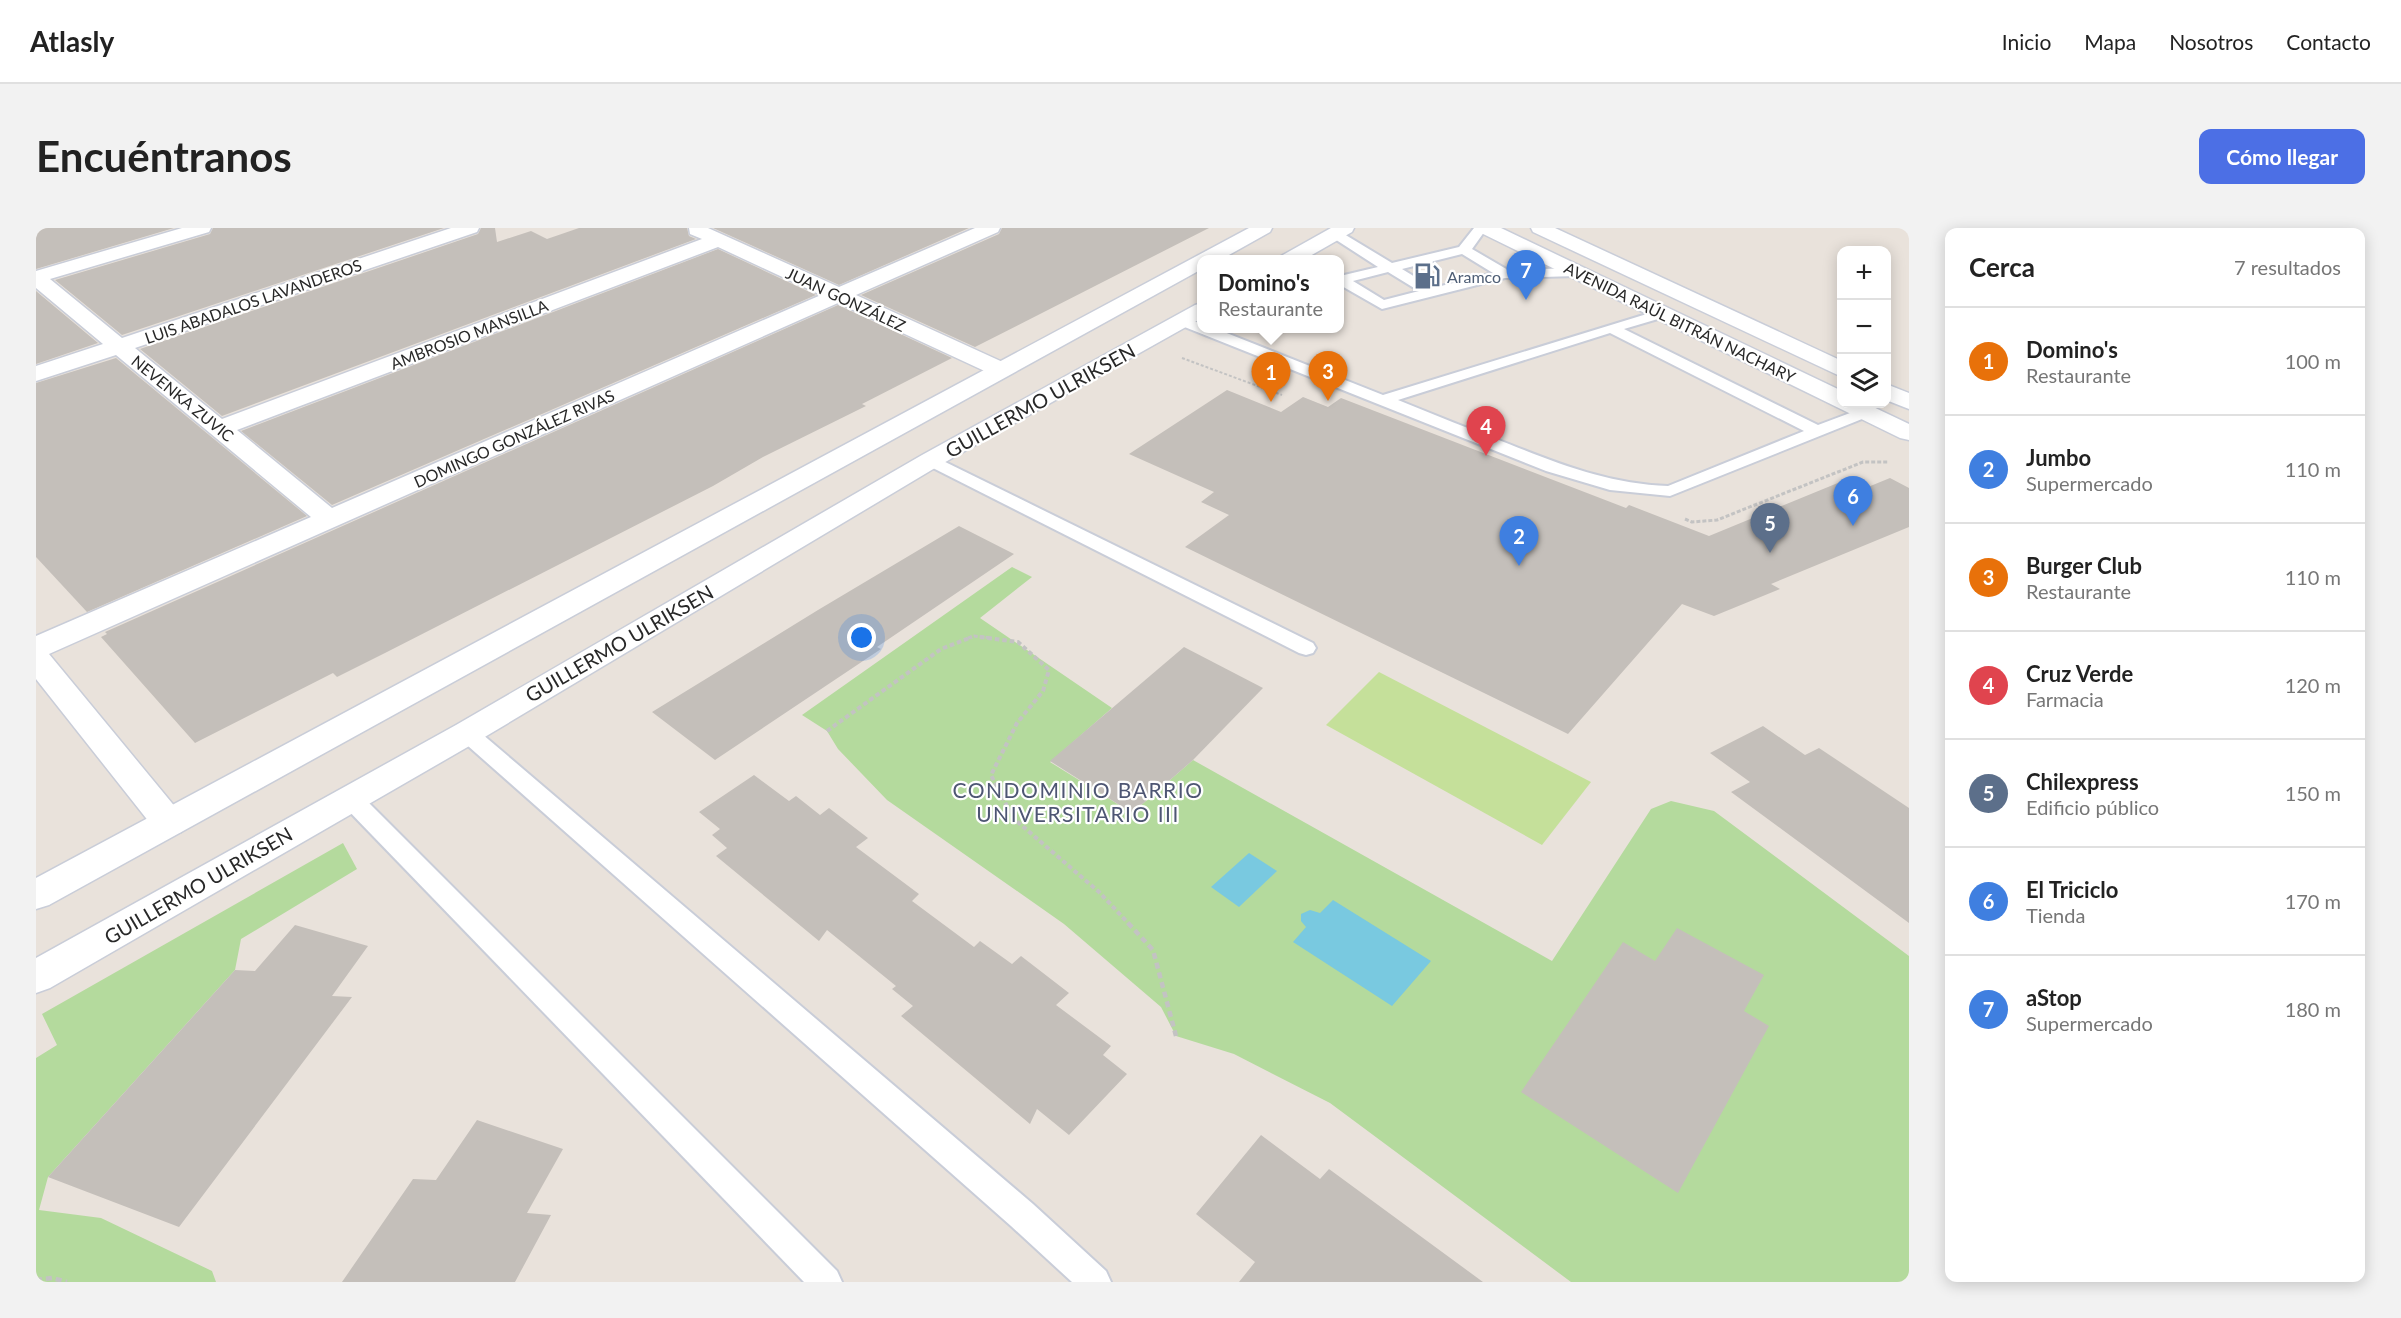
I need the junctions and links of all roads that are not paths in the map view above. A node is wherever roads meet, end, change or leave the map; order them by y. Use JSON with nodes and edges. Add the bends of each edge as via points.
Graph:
{"nodes":[{"id":1,"x":202,"y":228,"type":"edge"},
{"id":2,"x":470,"y":228,"type":"edge"},
{"id":3,"x":693,"y":228,"type":"edge"},
{"id":4,"x":1263,"y":228,"type":"edge"},
{"id":5,"x":1481,"y":228,"type":"edge"},
{"id":6,"x":1486,"y":228,"type":"edge"},
{"id":7,"x":1540,"y":228,"type":"edge"},
{"id":8,"x":985,"y":229,"type":"edge"},
{"id":9,"x":1339,"y":231,"type":"edge"},
{"id":10,"x":718,"y":240,"type":"junction"},
{"id":11,"x":1464,"y":250,"type":"junction"},
{"id":12,"x":1212,"y":255,"type":"edge"},
{"id":13,"x":1297,"y":255,"type":"edge"},
{"id":14,"x":1197,"y":263,"type":"edge"},
{"id":15,"x":1389,"y":268,"type":"junction"},
{"id":16,"x":1577,"y":272,"type":"junction"},
{"id":17,"x":1505,"y":274,"type":"junction"},
{"id":18,"x":36,"y":277,"type":"edge"},
{"id":19,"x":1344,"y":279,"type":"edge"},
{"id":20,"x":1344,"y":282,"type":"edge"},
{"id":21,"x":1430,"y":292,"type":"junction"},
{"id":22,"x":838,"y":295,"type":"junction"},
{"id":23,"x":1662,"y":314,"type":"junction"},
{"id":24,"x":1192,"y":315,"type":"edge"},
{"id":25,"x":1611,"y":328,"type":"junction"},
{"id":26,"x":1232,"y":333,"type":"edge"},
{"id":27,"x":119,"y":346,"type":"junction"},
{"id":28,"x":1837,"y":368,"type":"edge"},
{"id":29,"x":999,"y":369,"type":"junction"},
{"id":30,"x":36,"y":374,"type":"edge"},
{"id":31,"x":1891,"y":394,"type":"edge"},
{"id":32,"x":1837,"y":398,"type":"edge"},
{"id":33,"x":1383,"y":400,"type":"junction"},
{"id":34,"x":1909,"y":402,"type":"edge"},
{"id":35,"x":1857,"y":408,"type":"edge"},
{"id":36,"x":220,"y":428,"type":"junction"},
{"id":37,"x":1818,"y":432,"type":"junction"},
{"id":38,"x":1909,"y":433,"type":"edge"},
{"id":39,"x":931,"y":460,"type":"junction"},
{"id":40,"x":330,"y":519,"type":"junction"},
{"id":41,"x":36,"y":648,"type":"edge"},
{"id":42,"x":1306,"y":648,"type":"dead end"},
{"id":43,"x":36,"y":658,"type":"edge"},
{"id":44,"x":467,"y":733,"type":"junction"},
{"id":45,"x":351,"y":798,"type":"junction"},
{"id":46,"x":170,"y":823,"type":"junction"},
{"id":47,"x":36,"y":895,"type":"edge"},
{"id":48,"x":36,"y":977,"type":"edge"},
{"id":49,"x":826,"y":1282,"type":"edge"},
{"id":50,"x":1095,"y":1282,"type":"edge"}],
"edges":[{"from":1,"to":18,"type":"street"},
{"from":2,"to":27,"type":"street","name":"LUIS ABADALOS LAVANDEROS"},
{"from":3,"to":10,"type":"street","name":"JUAN GONZÁLEZ"},
{"from":4,"to":12,"type":"street"},
{"from":5,"to":11,"type":"lane"},
{"from":6,"to":16,"type":"street","name":"AVENIDA RAÚL BITRÁN NACHARY"},
{"from":7,"to":28,"type":"street","name":"AVENIDA RAÚL BITRÁN NACHARY"},
{"from":8,"to":22,"type":"street","name":"DOMINGO GONZÁLEZ RIVAS"},
{"from":9,"to":13,"type":"street"},
{"from":9,"to":15,"type":"lane"},
{"from":10,"to":22,"type":"street","name":"JUAN GONZÁLEZ"},
{"from":10,"to":36,"type":"street","name":"AMBROSIO MANSILLA"},
{"from":11,"to":15,"type":"lane"},
{"from":11,"to":17,"type":"lane"},
{"from":14,"to":29,"type":"street"},
{"from":15,"to":19,"type":"lane"},
{"from":15,"to":21,"type":"lane"},
{"from":16,"to":17,"type":"lane"},
{"from":16,"to":23,"type":"street","name":"AVENIDA RAÚL BITRÁN NACHARY"},
{"from":17,"to":21,"type":"lane"},
{"from":18,"to":27,"type":"street","name":"NEVENKA ZUVIC"},
{"from":20,"to":21,"type":"lane","via":[[1382,305]]},
{"from":22,"to":29,"type":"street","name":"JUAN GONZÁLEZ"},
{"from":22,"to":40,"type":"street","name":"DOMINGO GONZÁLEZ RIVAS"},
{"from":23,"to":25,"type":"lane"},
{"from":23,"to":32,"type":"street","name":"AVENIDA RAÚL BITRÁN NACHARY"},
{"from":24,"to":39,"type":"street","name":"GUILLERMO ULRIKSEN"},
{"from":25,"to":33,"type":"lane"},
{"from":25,"to":37,"type":"lane"},
{"from":26,"to":33,"type":"lane"},
{"from":27,"to":30,"type":"street","name":"LUIS ABADALOS LAVANDEROS"},
{"from":27,"to":36,"type":"street","name":"NEVENKA ZUVIC"},
{"from":29,"to":46,"type":"street"},
{"from":31,"to":34,"type":"street"},
{"from":33,"to":37,"type":"lane","via":[[1552,467],[1637,491],[1670,491]]},
{"from":35,"to":37,"type":"lane"},
{"from":35,"to":38,"type":"street"},
{"from":36,"to":40,"type":"street","name":"NEVENKA ZUVIC"},
{"from":39,"to":42,"type":"lane"},
{"from":39,"to":44,"type":"street","name":"GUILLERMO ULRIKSEN"},
{"from":40,"to":41,"type":"street","name":"DOMINGO GONZÁLEZ RIVAS"},
{"from":43,"to":46,"type":"street"},
{"from":44,"to":45,"type":"street","name":"GUILLERMO ULRIKSEN"},
{"from":44,"to":50,"type":"lane"},
{"from":45,"to":48,"type":"street","name":"GUILLERMO ULRIKSEN"},
{"from":45,"to":49,"type":"lane"},
{"from":46,"to":47,"type":"street"}]}
